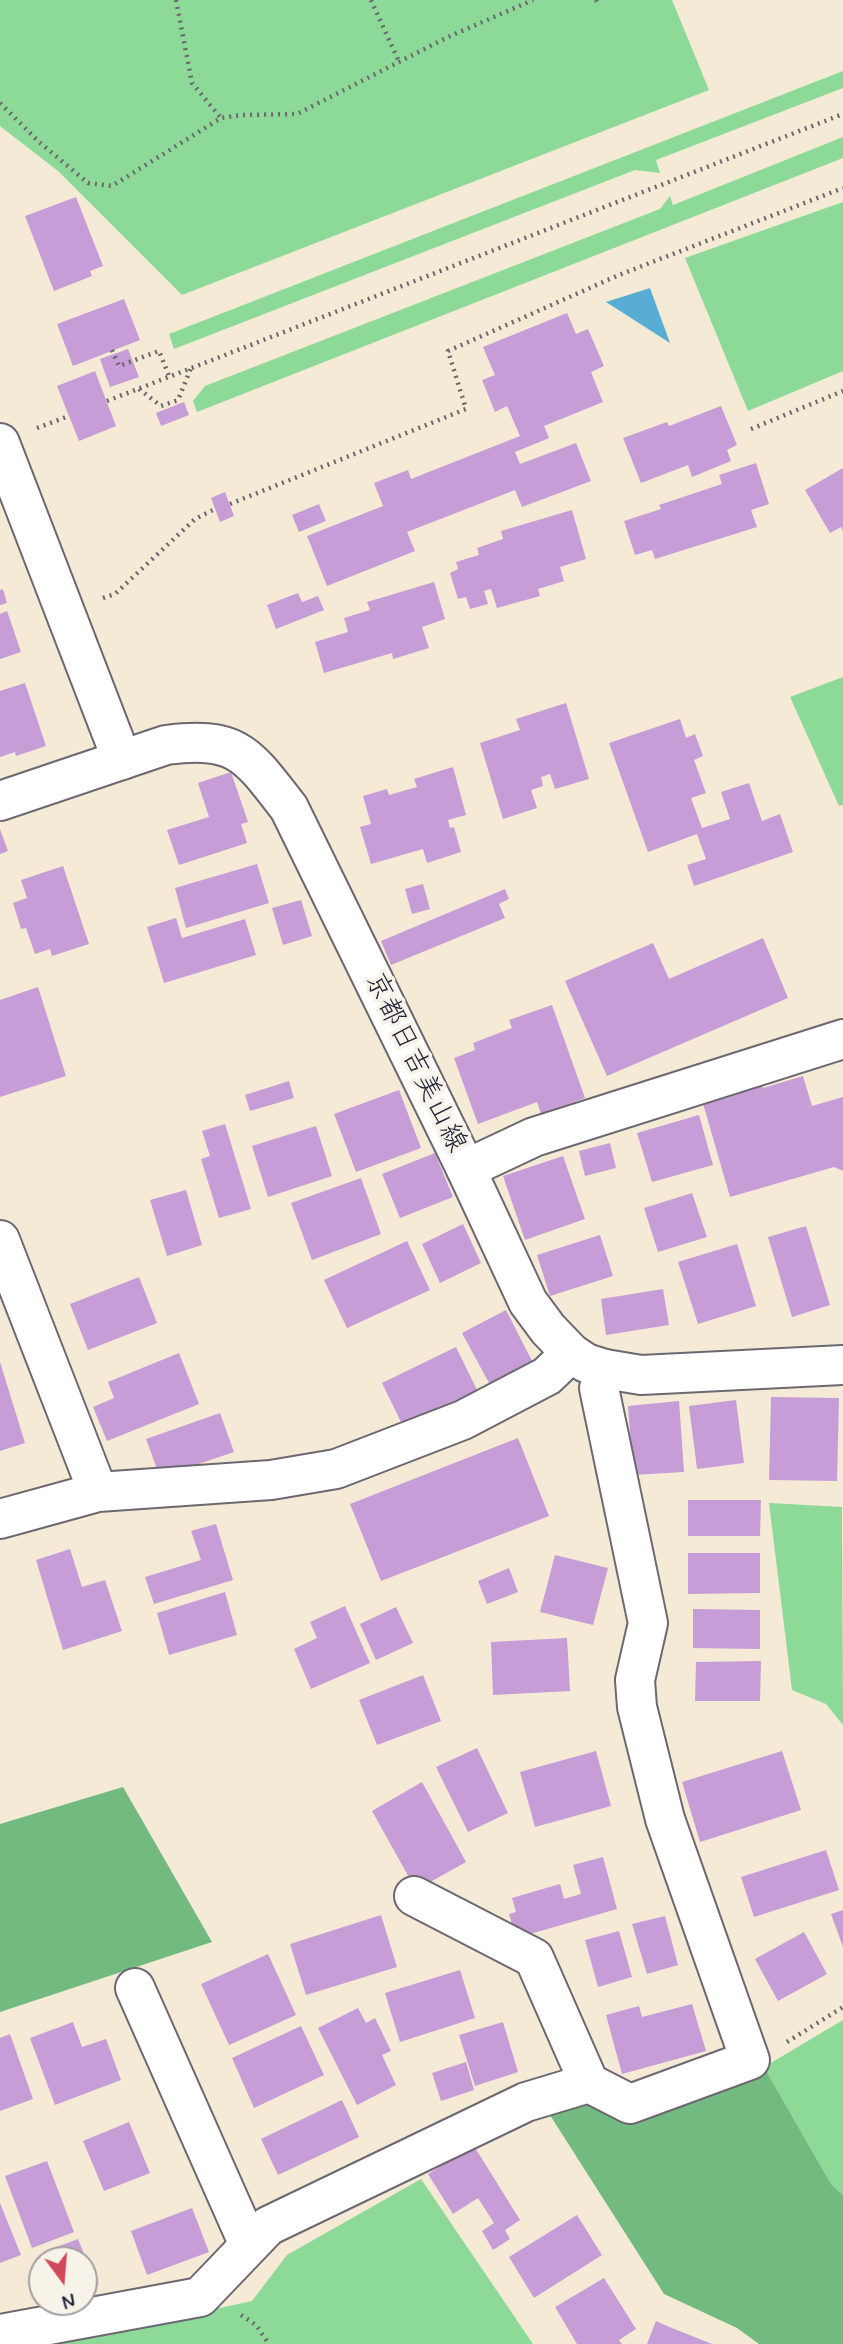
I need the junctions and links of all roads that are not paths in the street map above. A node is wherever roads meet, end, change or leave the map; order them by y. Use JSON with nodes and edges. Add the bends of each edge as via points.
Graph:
{"nodes":[{"id":1,"x":0,"y":443,"type":"edge"},
{"id":2,"x":122,"y":760,"type":"junction"},
{"id":3,"x":0,"y":801,"type":"edge"},
{"id":4,"x":843,"y":1039,"type":"edge"},
{"id":5,"x":466,"y":1169,"type":"junction"},
{"id":6,"x":0,"y":1240,"type":"edge"},
{"id":7,"x":570,"y":1353,"type":"junction"},
{"id":8,"x":843,"y":1365,"type":"edge"},
{"id":9,"x":605,"y":1370,"type":"junction"},
{"id":10,"x":98,"y":1492,"type":"junction"},
{"id":11,"x":0,"y":1520,"type":"edge"},
{"id":12,"x":414,"y":1896,"type":"dead end"},
{"id":13,"x":135,"y":1988,"type":"dead end"},
{"id":14,"x":589,"y":2082,"type":"junction"},
{"id":15,"x":249,"y":2245,"type":"junction"},
{"id":16,"x":0,"y":2334,"type":"edge"}],
"edges":[{"from":1,"to":2,"type":"street"},
{"from":2,"to":3,"type":"street","name":"京都日吉美山線"},
{"from":2,"to":5,"type":"street","name":"京都日吉美山線","via":[[166,745],[218,743],[236,750],[264,776],[289,808]]},
{"from":4,"to":5,"type":"street","via":[[534,1137]]},
{"from":5,"to":7,"type":"street","name":"京都日吉美山線","via":[[528,1302]]},
{"from":6,"to":10,"type":"street"},
{"from":7,"to":9,"type":"street","name":"京都日吉美山線"},
{"from":7,"to":10,"type":"street","via":[[547,1376],[463,1420],[336,1469],[271,1480]]},
{"from":8,"to":9,"type":"street","name":"京都日吉美山線","via":[[642,1375]]},
{"from":9,"to":14,"type":"street","via":[[599,1388],[648,1623],[635,1680],[637,1707],[665,1819],[750,2060],[630,2104]]},
{"from":10,"to":11,"type":"street"},
{"from":12,"to":14,"type":"street","via":[[534,1958]]},
{"from":13,"to":15,"type":"street"},
{"from":14,"to":15,"type":"street","via":[[526,2102],[366,2178],[268,2226]]},
{"from":15,"to":16,"type":"street","via":[[200,2297]]}]}
